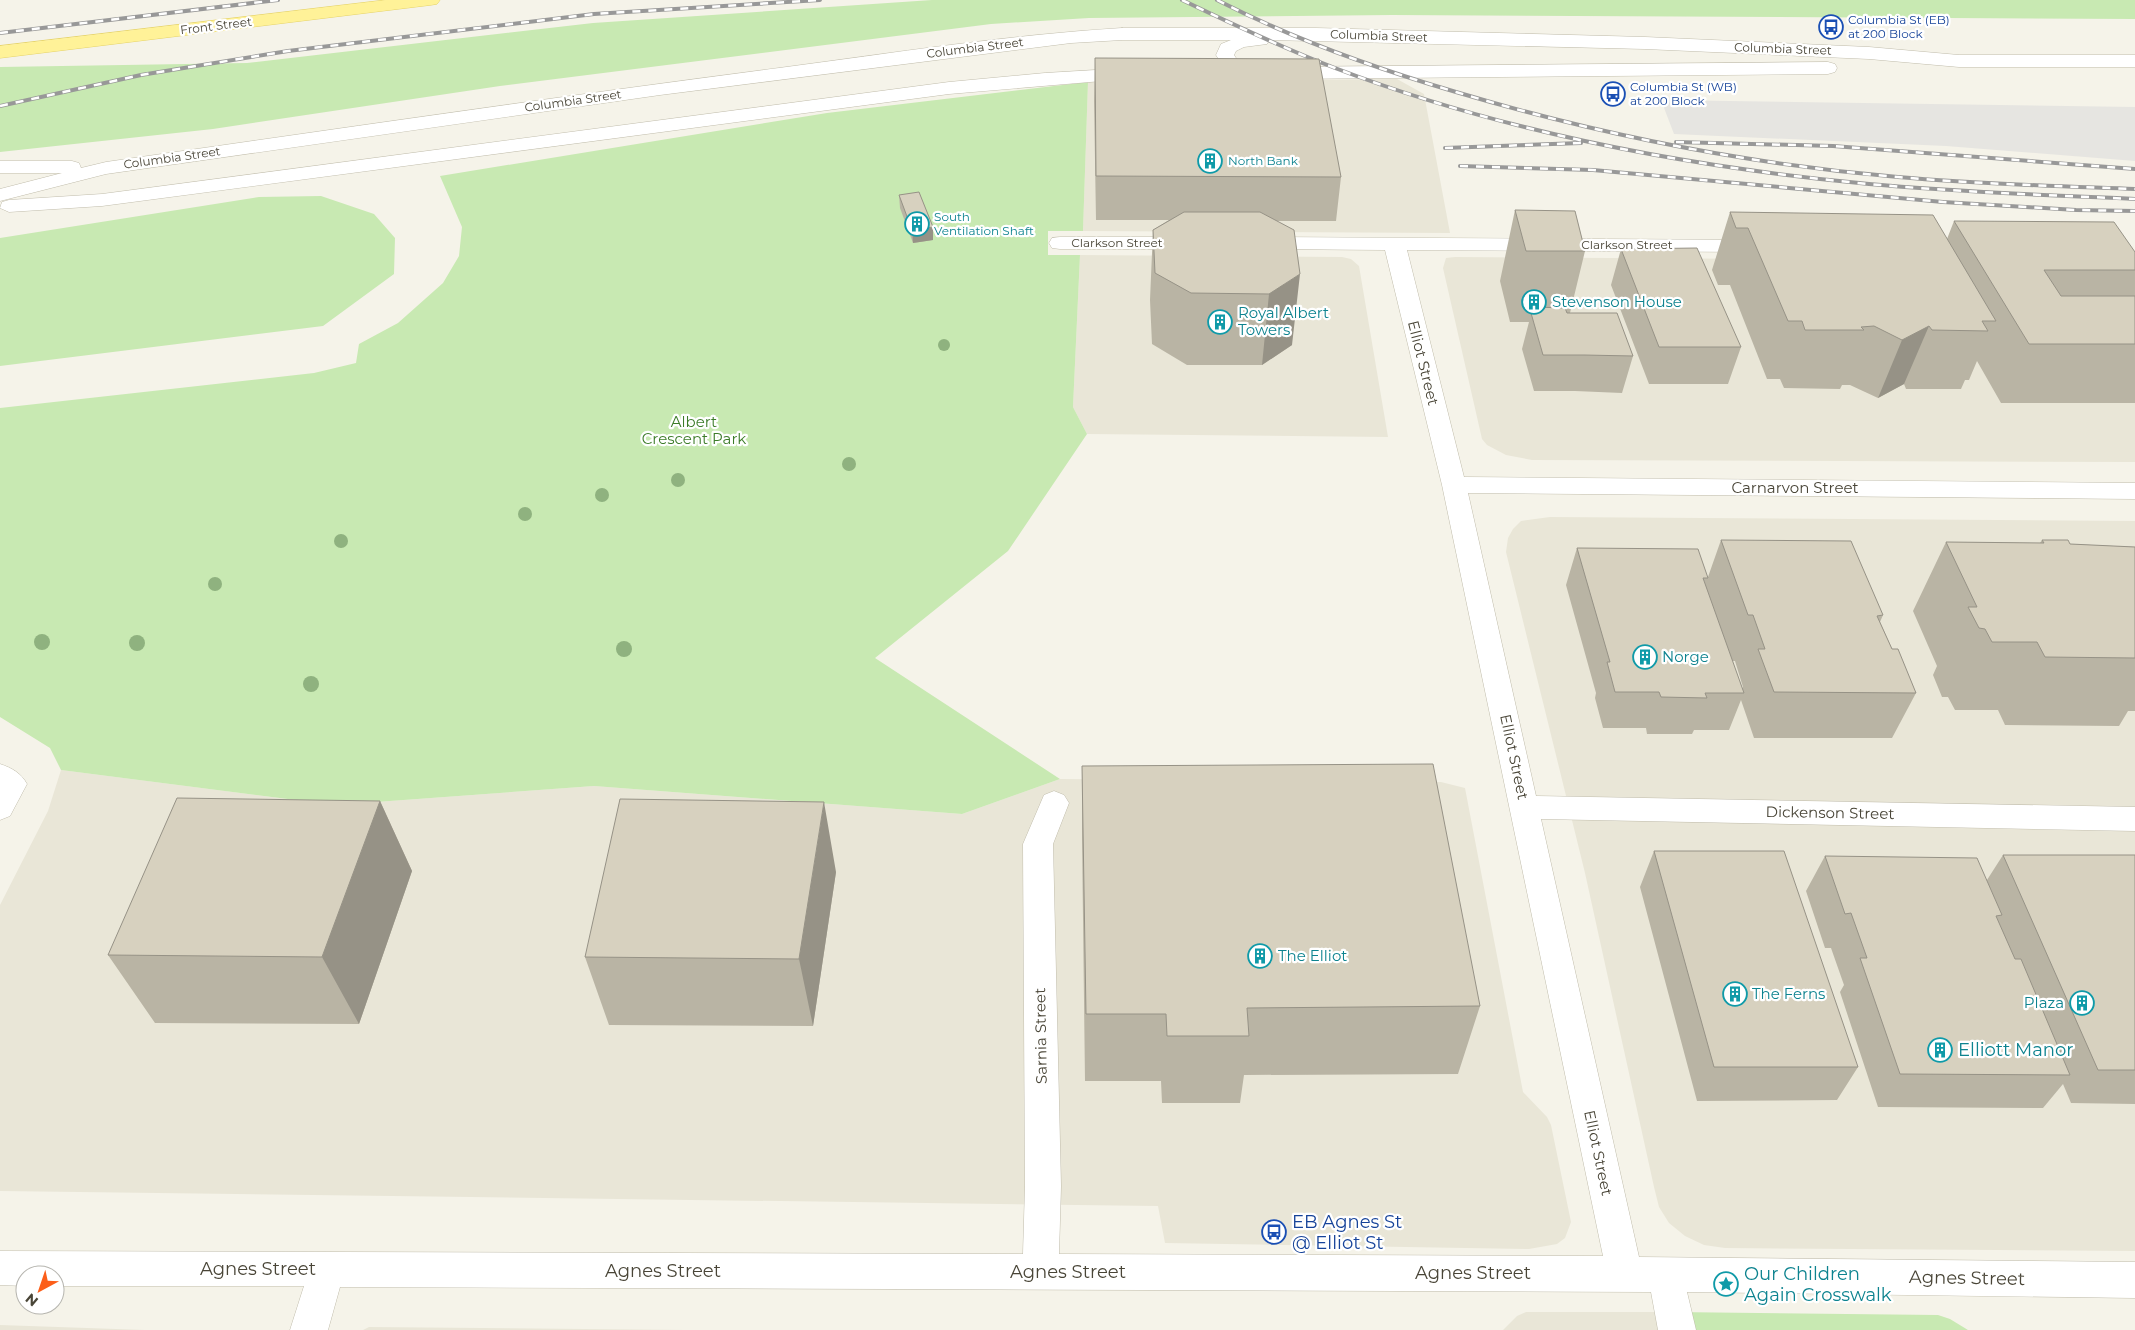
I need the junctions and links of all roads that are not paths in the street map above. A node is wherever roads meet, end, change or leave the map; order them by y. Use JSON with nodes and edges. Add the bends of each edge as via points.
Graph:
{"nodes":[{"id":1,"x":432,"y":0,"type":"edge"},
{"id":2,"x":1316,"y":34,"type":"junction"},
{"id":3,"x":0,"y":52,"type":"edge"},
{"id":4,"x":1959,"y":61,"type":"junction"},
{"id":5,"x":2135,"y":62,"type":"edge"},
{"id":6,"x":1218,"y":73,"type":"edge"},
{"id":7,"x":1253,"y":73,"type":"junction"},
{"id":8,"x":1152,"y":74,"type":"edge"},
{"id":9,"x":0,"y":167,"type":"edge"},
{"id":10,"x":106,"y":168,"type":"junction"},
{"id":11,"x":0,"y":195,"type":"edge"},
{"id":12,"x":0,"y":207,"type":"edge"},
{"id":13,"x":1060,"y":243,"type":"dead end"},
{"id":14,"x":1213,"y":243,"type":"edge"},
{"id":15,"x":1242,"y":243,"type":"edge"},
{"id":16,"x":1394,"y":243,"type":"junction"},
{"id":17,"x":1780,"y":246,"type":"edge"},
{"id":18,"x":1454,"y":485,"type":"junction"},
{"id":19,"x":2135,"y":491,"type":"edge"},
{"id":20,"x":1054,"y":803,"type":"dead end"},
{"id":21,"x":1525,"y":807,"type":"junction"},
{"id":22,"x":2135,"y":819,"type":"edge"},
{"id":23,"x":0,"y":1268,"type":"edge"},
{"id":24,"x":327,"y":1270,"type":"junction"},
{"id":25,"x":1040,"y":1272,"type":"junction"},
{"id":26,"x":1625,"y":1274,"type":"junction"},
{"id":27,"x":1665,"y":1274,"type":"junction"},
{"id":28,"x":2135,"y":1280,"type":"edge"},
{"id":29,"x":309,"y":1330,"type":"edge"},
{"id":30,"x":1676,"y":1330,"type":"edge"}],
"edges":[{"from":1,"to":3,"type":"main road","name":"Front Street"},
{"from":2,"to":4,"type":"street","name":"Columbia Street","via":[[1645,43],[1859,52]]},
{"from":2,"to":7,"type":"street","via":[[1234,44],[1228,48],[1225,55]]},
{"from":2,"to":10,"type":"street","name":"Columbia Street","via":[[1167,32],[1071,37],[660,89]]},
{"from":4,"to":5,"type":"street","name":"Columbia Street"},
{"from":4,"to":7,"type":"street","name":"Columbia Street","via":[[1878,68]]},
{"from":6,"to":7,"type":"street","name":"Columbia Street"},
{"from":8,"to":12,"type":"street","via":[[958,87],[102,200]]},
{"from":9,"to":10,"type":"street"},
{"from":10,"to":11,"type":"street","name":"Columbia Street"},
{"from":13,"to":14,"type":"street","name":"Clarkson Street"},
{"from":15,"to":16,"type":"street","name":"Clarkson Street"},
{"from":16,"to":17,"type":"street","name":"Clarkson Street"},
{"from":16,"to":18,"type":"street","name":"Elliot Street"},
{"from":18,"to":19,"type":"street","name":"Carnarvon Street"},
{"from":18,"to":21,"type":"street","name":"Elliot Street"},
{"from":20,"to":25,"type":"street","name":"Sarnia Street","via":[[1038,844]]},
{"from":21,"to":22,"type":"street","name":"Dickenson Street"},
{"from":21,"to":26,"type":"street","name":"Elliot Street"},
{"from":23,"to":24,"type":"street","name":"Agnes Street"},
{"from":24,"to":25,"type":"street","name":"Agnes Street"},
{"from":24,"to":29,"type":"street"},
{"from":25,"to":26,"type":"street","name":"Agnes Street"},
{"from":26,"to":27,"type":"street","name":"Agnes Street"},
{"from":27,"to":28,"type":"street","name":"Agnes Street"},
{"from":27,"to":30,"type":"street"}]}
